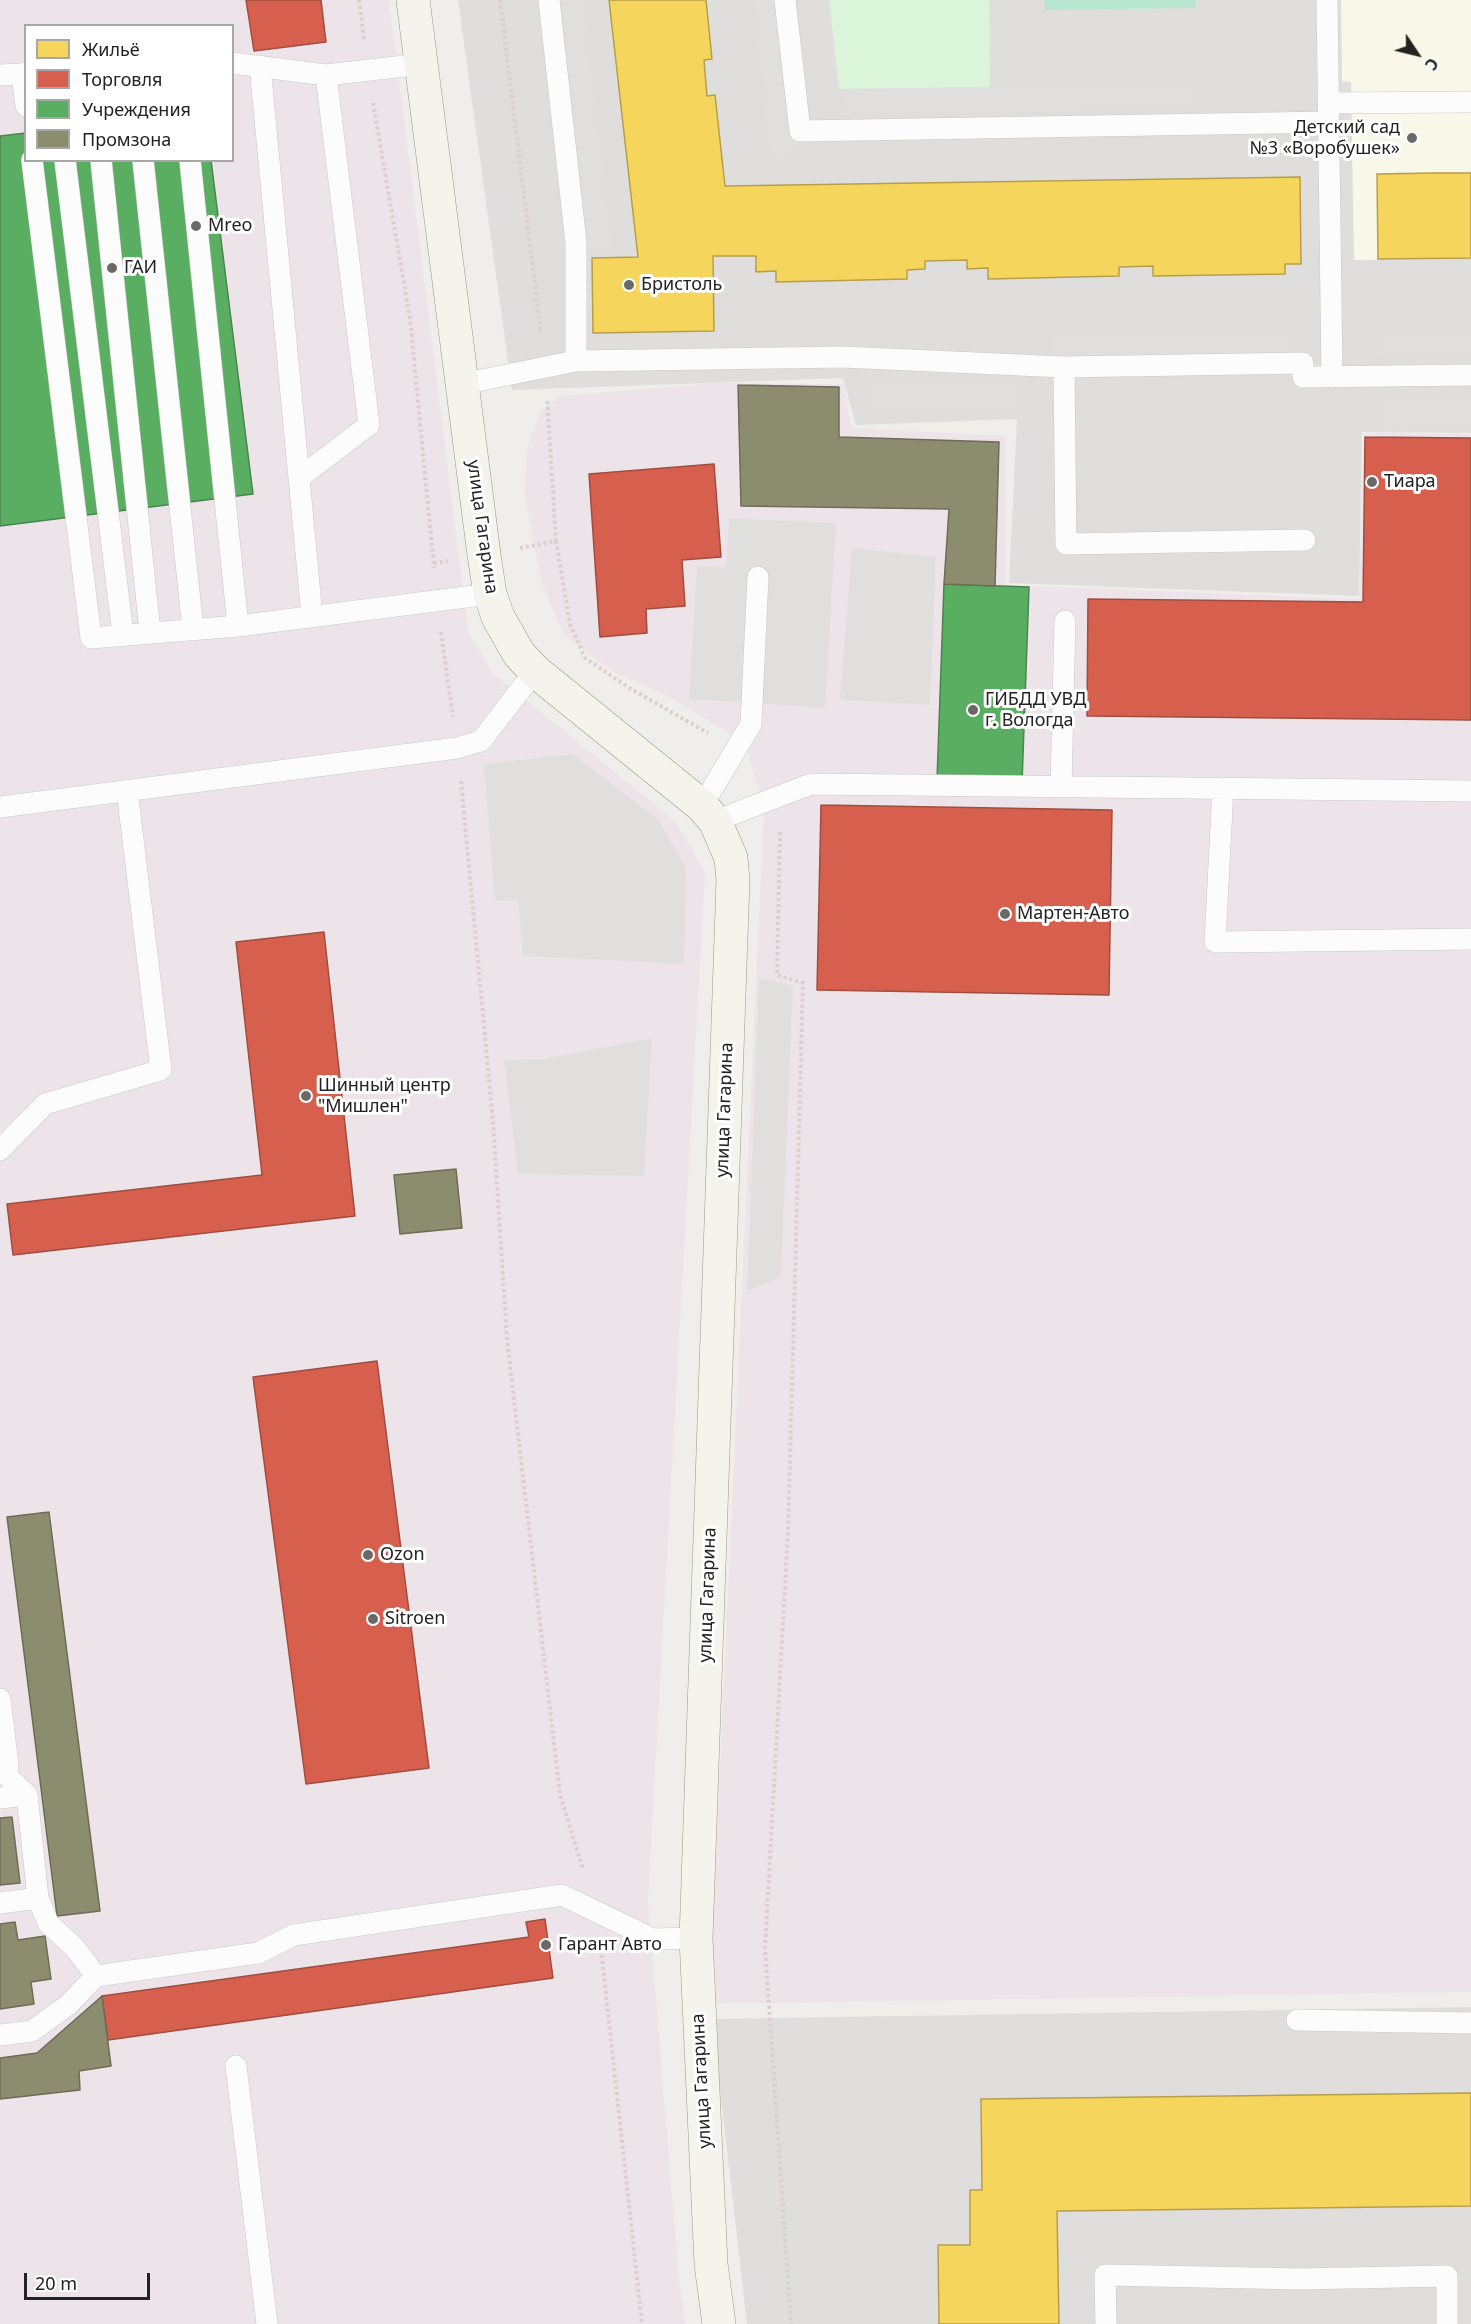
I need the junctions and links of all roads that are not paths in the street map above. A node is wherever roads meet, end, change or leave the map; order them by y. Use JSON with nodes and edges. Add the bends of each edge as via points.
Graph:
{"nodes":[{"id":1,"x":413,"y":0,"type":"edge"},
{"id":2,"x":549,"y":0,"type":"edge"},
{"id":3,"x":785,"y":0,"type":"edge"},
{"id":4,"x":1327,"y":0,"type":"edge"},
{"id":5,"x":234,"y":63,"type":"edge"},
{"id":6,"x":422,"y":64,"type":"junction"},
{"id":7,"x":260,"y":66,"type":"junction"},
{"id":8,"x":24,"y":74,"type":"edge"},
{"id":9,"x":0,"y":75,"type":"edge"},
{"id":10,"x":326,"y":75,"type":"junction"},
{"id":11,"x":1471,"y":102,"type":"edge"},
{"id":12,"x":1329,"y":113,"type":"junction"},
{"id":13,"x":32,"y":162,"type":"edge"},
{"id":14,"x":66,"y":162,"type":"edge"},
{"id":15,"x":100,"y":162,"type":"edge"},
{"id":16,"x":143,"y":162,"type":"edge"},
{"id":17,"x":190,"y":162,"type":"edge"},
{"id":18,"x":576,"y":361,"type":"junction"},
{"id":19,"x":1064,"y":367,"type":"junction"},
{"id":20,"x":1471,"y":375,"type":"edge"},
{"id":21,"x":1332,"y":377,"type":"junction"},
{"id":22,"x":462,"y":384,"type":"junction"},
{"id":23,"x":299,"y":478,"type":"junction"},
{"id":24,"x":1305,"y":540,"type":"dead end"},
{"id":25,"x":758,"y":577,"type":"dead end"},
{"id":26,"x":490,"y":594,"type":"junction"},
{"id":27,"x":312,"y":616,"type":"junction"},
{"id":28,"x":1065,"y":621,"type":"dead end"},
{"id":29,"x":238,"y":626,"type":"junction"},
{"id":30,"x":193,"y":629,"type":"junction"},
{"id":31,"x":150,"y":632,"type":"junction"},
{"id":32,"x":123,"y":635,"type":"junction"},
{"id":33,"x":535,"y":671,"type":"junction"},
{"id":34,"x":1061,"y":786,"type":"junction"},
{"id":35,"x":1223,"y":788,"type":"junction"},
{"id":36,"x":127,"y":790,"type":"junction"},
{"id":37,"x":1471,"y":791,"type":"edge"},
{"id":38,"x":0,"y":807,"type":"edge"},
{"id":39,"x":708,"y":813,"type":"junction"},
{"id":40,"x":1471,"y":939,"type":"edge"},
{"id":41,"x":0,"y":1150,"type":"edge"},
{"id":42,"x":0,"y":1699,"type":"edge"},
{"id":43,"x":27,"y":1795,"type":"junction"},
{"id":44,"x":0,"y":1798,"type":"edge"},
{"id":45,"x":38,"y":1898,"type":"junction"},
{"id":46,"x":0,"y":1903,"type":"edge"},
{"id":47,"x":696,"y":1938,"type":"junction"},
{"id":48,"x":96,"y":1976,"type":"junction"},
{"id":49,"x":1297,"y":2020,"type":"dead end"},
{"id":50,"x":1471,"y":2023,"type":"edge"},
{"id":51,"x":0,"y":2035,"type":"edge"},
{"id":52,"x":236,"y":2066,"type":"dead end"},
{"id":53,"x":267,"y":2324,"type":"edge"},
{"id":54,"x":719,"y":2324,"type":"edge"},
{"id":55,"x":1106,"y":2324,"type":"edge"},
{"id":56,"x":1447,"y":2324,"type":"edge"}],
"edges":[{"from":1,"to":6,"type":"street","name":"улица Гагарина"},
{"from":2,"to":18,"type":"lane","via":[[576,243]]},
{"from":3,"to":12,"type":"lane","via":[[800,131]]},
{"from":4,"to":12,"type":"lane"},
{"from":5,"to":7,"type":"lane"},
{"from":6,"to":10,"type":"lane"},
{"from":6,"to":22,"type":"street","name":"улица Гагарина"},
{"from":7,"to":10,"type":"lane"},
{"from":7,"to":23,"type":"lane"},
{"from":8,"to":9,"type":"lane"},
{"from":10,"to":23,"type":"lane","via":[[369,424]]},
{"from":11,"to":12,"type":"lane"},
{"from":12,"to":21,"type":"lane"},
{"from":13,"to":32,"type":"lane","via":[[91,638]]},
{"from":14,"to":32,"type":"lane"},
{"from":15,"to":31,"type":"lane"},
{"from":16,"to":30,"type":"lane"},
{"from":17,"to":29,"type":"lane"},
{"from":18,"to":19,"type":"lane","via":[[843,357]]},
{"from":18,"to":22,"type":"lane"},
{"from":19,"to":21,"type":"lane","via":[[1303,363],[1303,377]]},
{"from":19,"to":24,"type":"lane","via":[[1066,544]]},
{"from":20,"to":21,"type":"lane"},
{"from":22,"to":26,"type":"street","name":"улица Гагарина"},
{"from":23,"to":27,"type":"lane"},
{"from":25,"to":39,"type":"lane","via":[[751,724]]},
{"from":26,"to":27,"type":"lane"},
{"from":26,"to":33,"type":"street","name":"улица Гагарина","via":[[508,636]]},
{"from":27,"to":29,"type":"lane"},
{"from":28,"to":34,"type":"lane"},
{"from":29,"to":30,"type":"lane"},
{"from":30,"to":31,"type":"lane"},
{"from":31,"to":32,"type":"lane"},
{"from":33,"to":36,"type":"lane","via":[[482,741],[458,748]]},
{"from":33,"to":39,"type":"street","name":"улица Гагарина"},
{"from":34,"to":35,"type":"lane"},
{"from":34,"to":39,"type":"lane","via":[[811,784],[780,796]]},
{"from":35,"to":37,"type":"lane"},
{"from":35,"to":40,"type":"lane","via":[[1215,942]]},
{"from":36,"to":38,"type":"lane"},
{"from":36,"to":41,"type":"lane","via":[[161,1070],[45,1104]]},
{"from":39,"to":47,"type":"street","name":"улица Гагарина","via":[[731,858],[733,880]]},
{"from":42,"to":43,"type":"lane","via":[[7,1776]]},
{"from":43,"to":44,"type":"lane"},
{"from":43,"to":45,"type":"lane"},
{"from":45,"to":46,"type":"lane"},
{"from":45,"to":48,"type":"lane","via":[[48,1923],[75,1948]]},
{"from":47,"to":48,"type":"lane","via":[[653,1939],[562,1895],[294,1935],[258,1953]]},
{"from":47,"to":54,"type":"street","name":"улица Гагарина","via":[[711,2264]]},
{"from":48,"to":51,"type":"lane","via":[[68,2006],[32,2031]]},
{"from":49,"to":50,"type":"lane"},
{"from":52,"to":53,"type":"lane"},
{"from":55,"to":56,"type":"lane","via":[[1105,2275],[1300,2279],[1447,2276]]}]}
